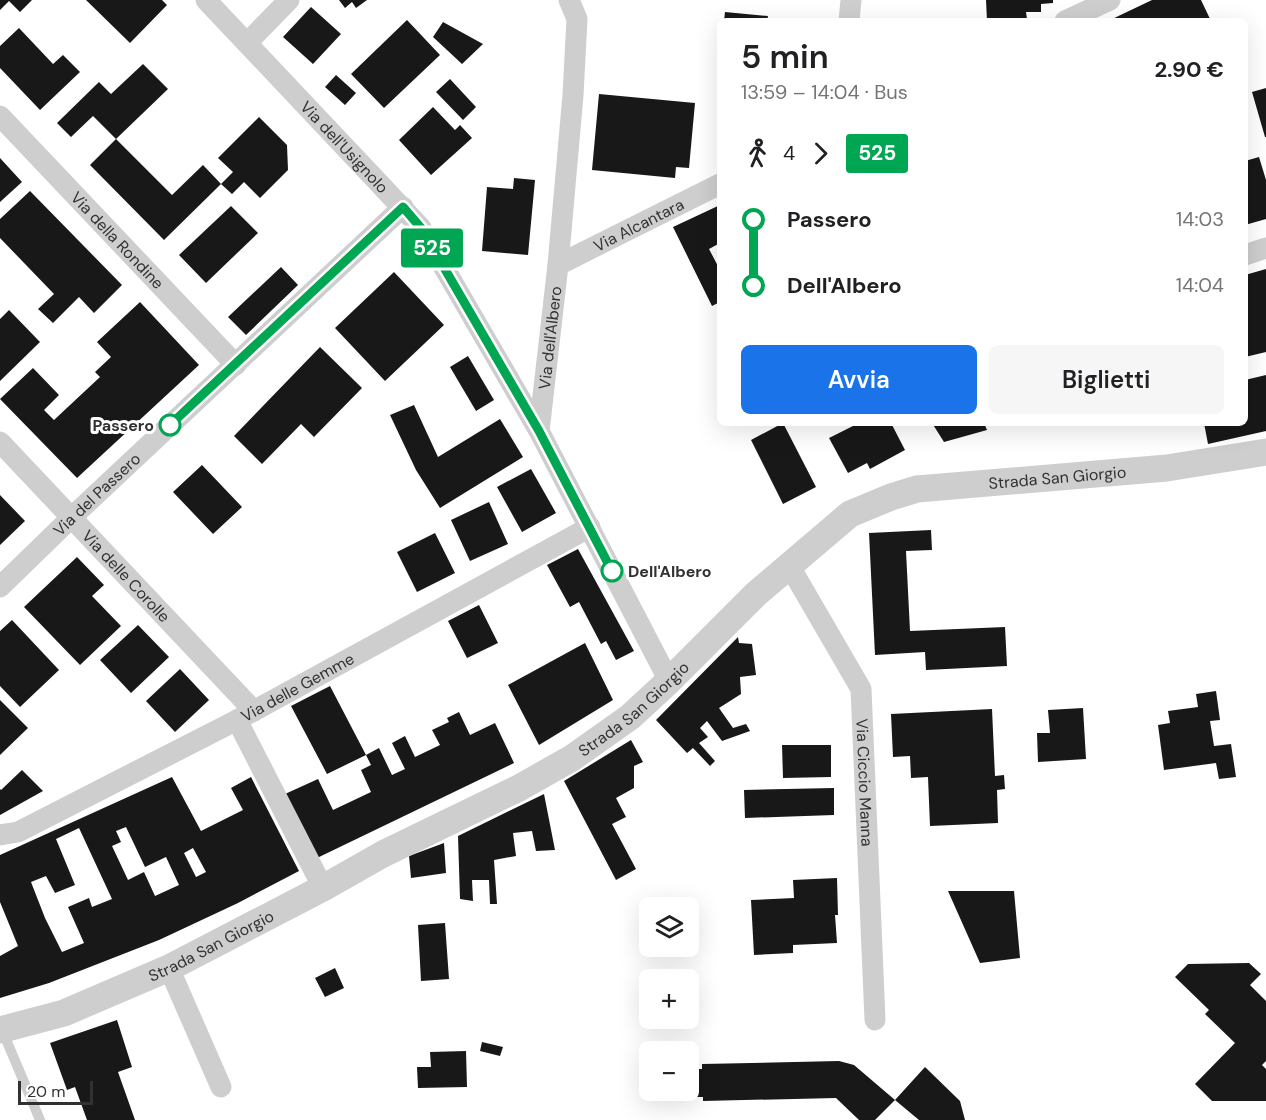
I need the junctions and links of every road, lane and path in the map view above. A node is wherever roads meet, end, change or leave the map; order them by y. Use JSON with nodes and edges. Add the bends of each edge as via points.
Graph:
{"nodes":[{"id":1,"x":206,"y":0,"type":"edge"},
{"id":2,"x":289,"y":0,"type":"edge"},
{"id":3,"x":851,"y":0,"type":"edge"},
{"id":4,"x":1110,"y":0,"type":"edge"},
{"id":5,"x":575,"y":6,"type":"edge"},
{"id":6,"x":849,"y":18,"type":"edge"},
{"id":7,"x":1071,"y":18,"type":"edge"},
{"id":8,"x":247,"y":43,"type":"junction"},
{"id":9,"x":0,"y":116,"type":"edge"},
{"id":10,"x":717,"y":186,"type":"edge"},
{"id":11,"x":403,"y":207,"type":"junction"},
{"id":12,"x":1266,"y":248,"type":"edge"},
{"id":13,"x":1248,"y":254,"type":"edge"},
{"id":14,"x":558,"y":265,"type":"junction"},
{"id":15,"x":236,"y":364,"type":"junction"},
{"id":16,"x":539,"y":431,"type":"junction"},
{"id":17,"x":0,"y":442,"type":"edge"},
{"id":18,"x":1266,"y":452,"type":"edge"},
{"id":19,"x":72,"y":517,"type":"junction"},
{"id":20,"x":590,"y":527,"type":"junction"},
{"id":21,"x":789,"y":565,"type":"junction"},
{"id":22,"x":0,"y":586,"type":"edge"},
{"id":23,"x":669,"y":681,"type":"junction"},
{"id":24,"x":245,"y":716,"type":"junction"},
{"id":25,"x":0,"y":835,"type":"edge"},
{"id":26,"x":323,"y":888,"type":"junction"},
{"id":27,"x":168,"y":968,"type":"junction"},
{"id":28,"x":875,"y":1020,"type":"dead end"},
{"id":29,"x":1,"y":1029,"type":"edge"},
{"id":30,"x":221,"y":1087,"type":"dead end"},
{"id":31,"x":40,"y":1120,"type":"edge"}],
"edges":[{"from":1,"to":8,"type":"street","name":"Via dell'Usignolo"},
{"from":2,"to":8,"type":"street"},
{"from":3,"to":6,"type":"street"},
{"from":4,"to":7,"type":"street"},
{"from":5,"to":14,"type":"street","name":"Via dell'Albero","via":[[573,95]]},
{"from":8,"to":11,"type":"street","name":"Via dell'Usignolo"},
{"from":9,"to":15,"type":"street","name":"Via della Rondine"},
{"from":10,"to":14,"type":"street","name":"Via Alcantara"},
{"from":11,"to":15,"type":"street","name":"Via del Passero"},
{"from":11,"to":16,"type":"street","name":"Via dell'Usignolo","via":[[421,228]]},
{"from":12,"to":13,"type":"street"},
{"from":14,"to":16,"type":"street","name":"Via dell'Albero"},
{"from":15,"to":19,"type":"street","name":"Via del Passero"},
{"from":16,"to":20,"type":"street"},
{"from":17,"to":19,"type":"street","name":"Via delle Corolle"},
{"from":18,"to":21,"type":"street","name":"Strada San Giorgio","via":[[1167,468],[917,489],[850,514]]},
{"from":19,"to":22,"type":"street","name":"Via del Passero"},
{"from":19,"to":24,"type":"street","name":"Via delle Corolle"},
{"from":20,"to":23,"type":"street"},
{"from":20,"to":24,"type":"street","name":"Via delle Gemme"},
{"from":21,"to":23,"type":"street","name":"Strada San Giorgio"},
{"from":21,"to":28,"type":"street","name":"Via Ciccio Manna","via":[[861,689]]},
{"from":23,"to":26,"type":"street","name":"Strada San Giorgio","via":[[630,717],[572,758]]},
{"from":24,"to":25,"type":"street","name":"Via delle Gemme","via":[[18,832]]},
{"from":24,"to":26,"type":"street","name":"Via delle Corolle"},
{"from":26,"to":27,"type":"street","name":"Strada San Giorgio"},
{"from":27,"to":29,"type":"street","name":"Strada San Giorgio","via":[[64,1012]]},
{"from":27,"to":30,"type":"street"},
{"from":29,"to":31,"type":"lane"}]}
